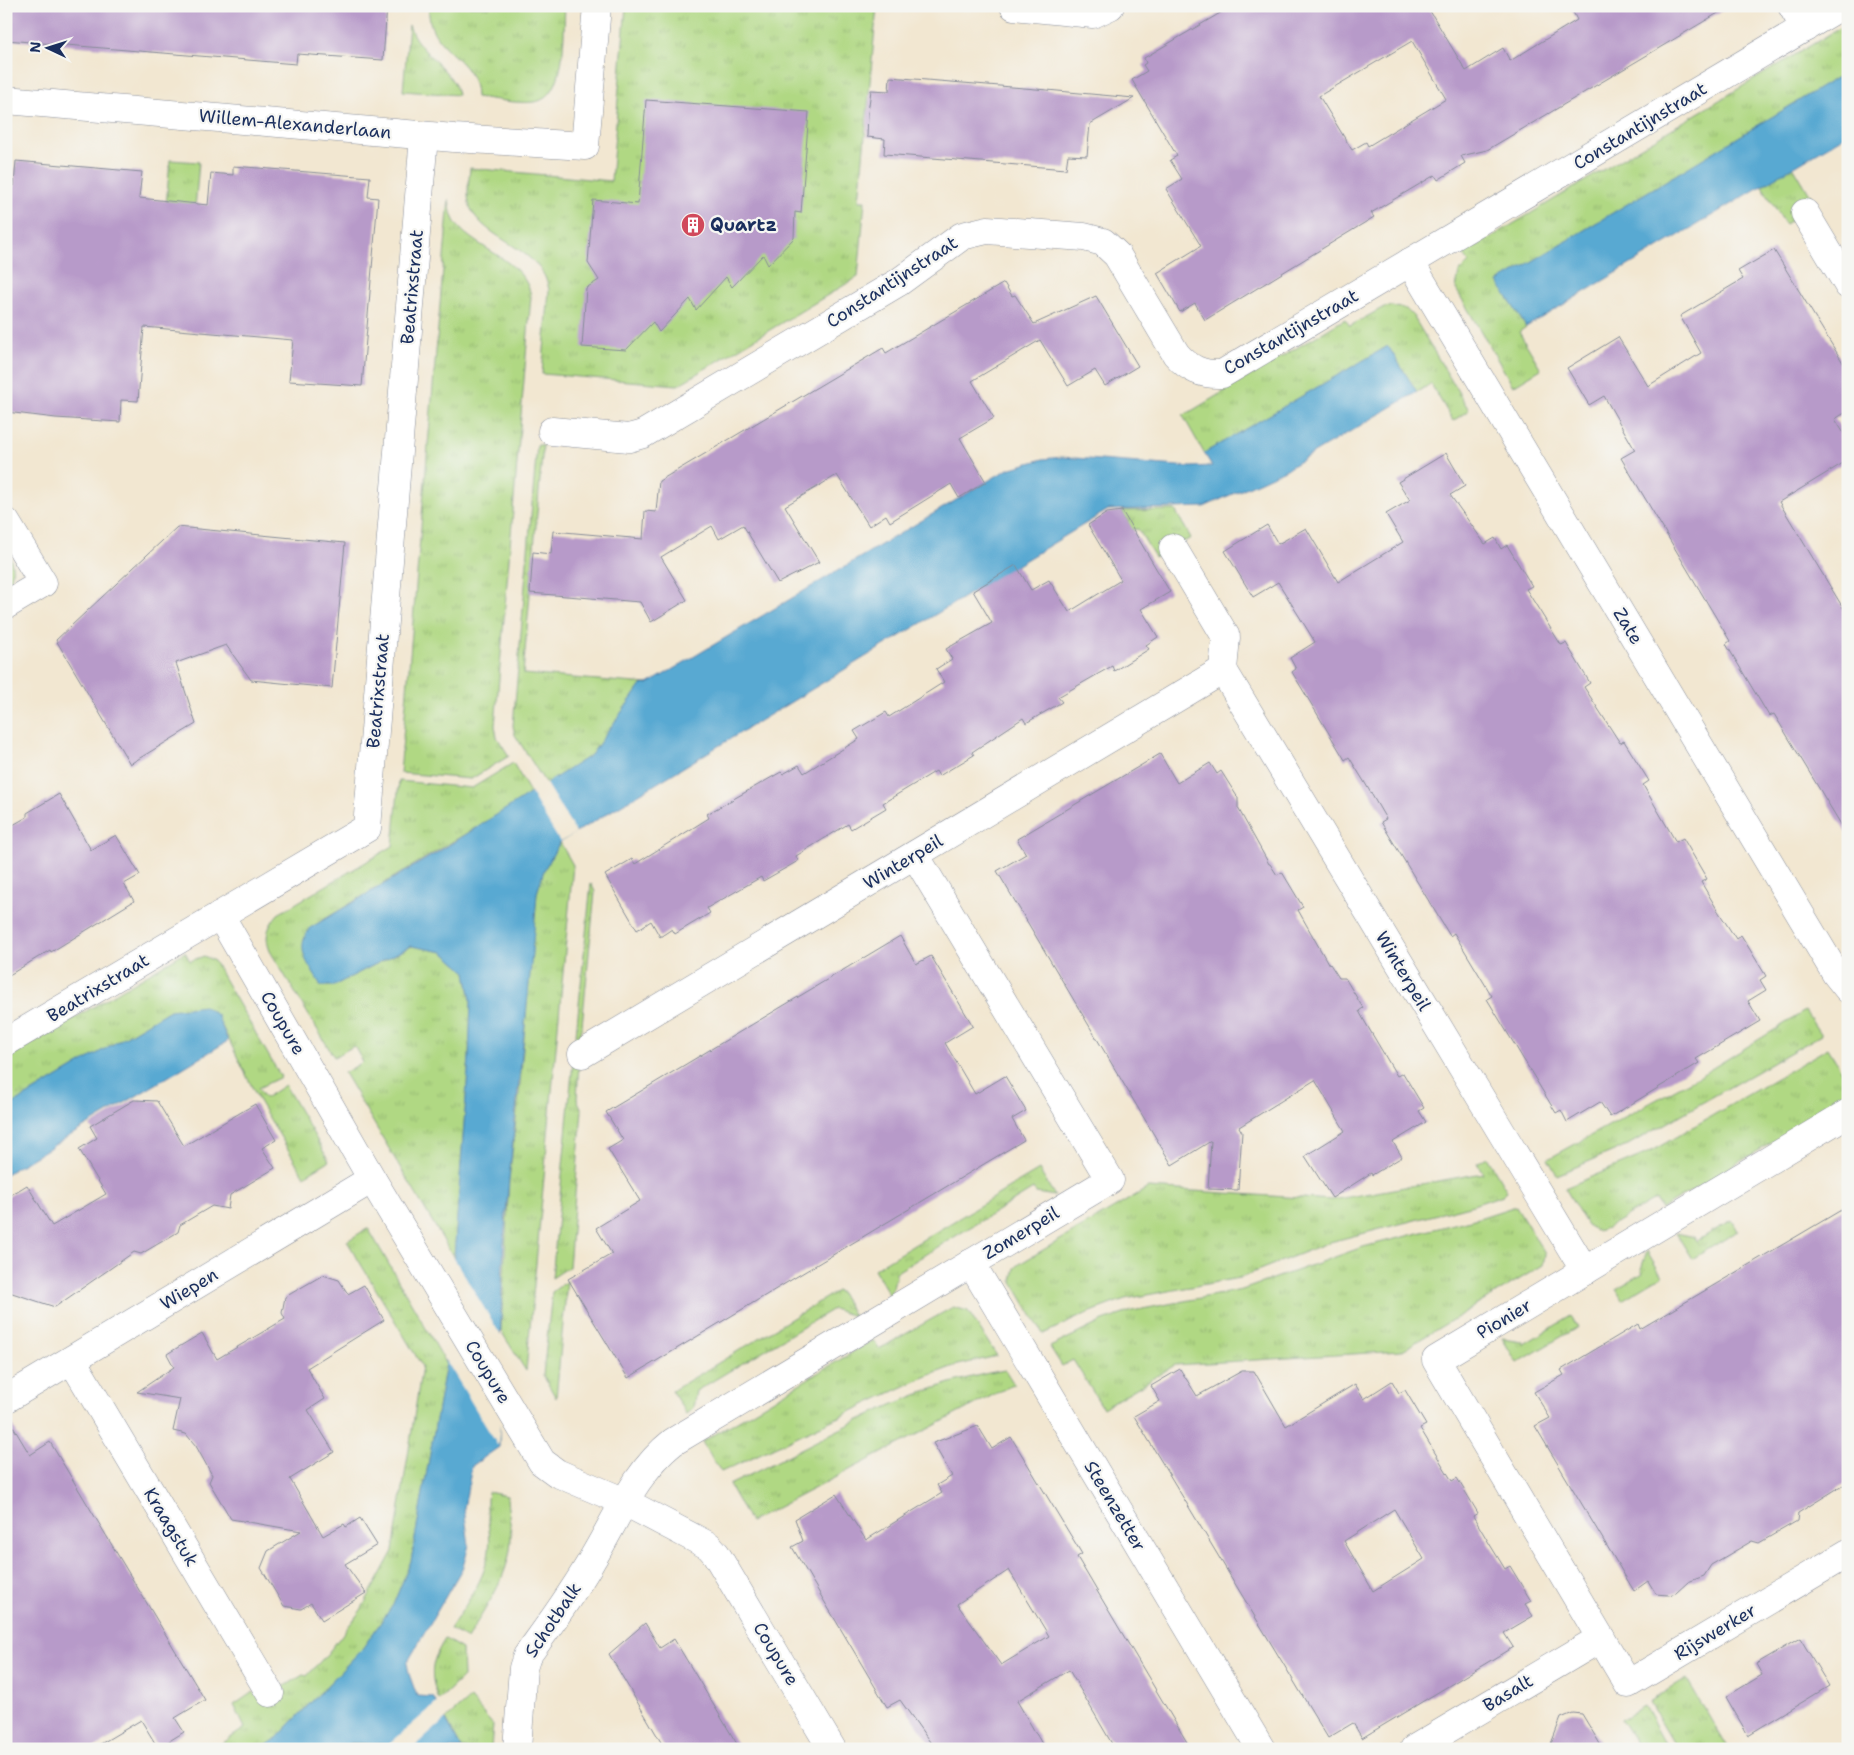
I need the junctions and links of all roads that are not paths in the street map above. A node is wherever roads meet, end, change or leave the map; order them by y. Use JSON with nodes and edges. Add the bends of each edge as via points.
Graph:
{"nodes":[{"id":1,"x":597,"y":6,"type":"edge"},
{"id":2,"x":1014,"y":6,"type":"edge"},
{"id":3,"x":1110,"y":6,"type":"edge"},
{"id":4,"x":1842,"y":6,"type":"edge"},
{"id":5,"x":1798,"y":17,"type":"edge"},
{"id":6,"x":6,"y":100,"type":"edge"},
{"id":7,"x":424,"y":136,"type":"junction"},
{"id":8,"x":1805,"y":214,"type":"dead end"},
{"id":9,"x":1410,"y":262,"type":"junction"},
{"id":10,"x":1848,"y":285,"type":"edge"},
{"id":11,"x":552,"y":431,"type":"dead end"},
{"id":12,"x":6,"y":522,"type":"edge"},
{"id":13,"x":1173,"y":548,"type":"dead end"},
{"id":14,"x":6,"y":605,"type":"edge"},
{"id":15,"x":1223,"y":670,"type":"junction"},
{"id":16,"x":915,"y":855,"type":"junction"},
{"id":17,"x":220,"y":915,"type":"junction"},
{"id":18,"x":1848,"y":989,"type":"edge"},
{"id":19,"x":6,"y":1042,"type":"edge"},
{"id":20,"x":582,"y":1054,"type":"dead end"},
{"id":21,"x":1848,"y":1113,"type":"edge"},
{"id":22,"x":372,"y":1179,"type":"junction"},
{"id":23,"x":971,"y":1263,"type":"junction"},
{"id":24,"x":1586,"y":1270,"type":"junction"},
{"id":25,"x":72,"y":1360,"type":"junction"},
{"id":26,"x":6,"y":1399,"type":"edge"},
{"id":27,"x":625,"y":1502,"type":"junction"},
{"id":28,"x":1848,"y":1553,"type":"edge"},
{"id":29,"x":1601,"y":1638,"type":"junction"},
{"id":30,"x":270,"y":1693,"type":"dead end"},
{"id":31,"x":517,"y":1749,"type":"edge"},
{"id":32,"x":832,"y":1749,"type":"edge"},
{"id":33,"x":1261,"y":1749,"type":"edge"},
{"id":34,"x":1414,"y":1749,"type":"edge"}],
"edges":[{"from":1,"to":7,"type":"street","name":"Willem-Alexanderlaan","via":[[585,146]]},
{"from":2,"to":3,"type":"street","via":[[1093,14]]},
{"from":4,"to":5,"type":"street","name":"Constantijnstraat"},
{"from":5,"to":9,"type":"street","name":"Constantijnstraat"},
{"from":6,"to":7,"type":"street","name":"Willem-Alexanderlaan"},
{"from":7,"to":17,"type":"street","name":"Beatrixstraat","via":[[366,828]]},
{"from":8,"to":10,"type":"street"},
{"from":9,"to":11,"type":"street","name":"Constantijnstraat","via":[[1222,374],[1208,375],[1184,364],[1176,354],[1116,255],[1103,242],[1084,237],[987,230],[962,236],[899,282],[643,434],[629,438]]},
{"from":9,"to":18,"type":"street","name":"Zate","via":[[1836,974]]},
{"from":12,"to":14,"type":"street","via":[[43,583]]},
{"from":13,"to":15,"type":"street","via":[[1226,638]]},
{"from":15,"to":16,"type":"street","name":"Winterpeil"},
{"from":15,"to":24,"type":"street","name":"Winterpeil"},
{"from":16,"to":20,"type":"street","name":"Winterpeil"},
{"from":16,"to":23,"type":"street","name":"Zomerpeil","via":[[1110,1180]]},
{"from":17,"to":19,"type":"street","name":"Beatrixstraat"},
{"from":17,"to":22,"type":"street","name":"Coupure"},
{"from":21,"to":24,"type":"street","name":"Pionier"},
{"from":22,"to":25,"type":"street","name":"Wiepen"},
{"from":22,"to":27,"type":"street","name":"Coupure","via":[[547,1467]]},
{"from":23,"to":27,"type":"street","name":"Zomerpeil","via":[[673,1442],[648,1466]]},
{"from":23,"to":33,"type":"street","name":"Steenzetter"},
{"from":24,"to":29,"type":"street","name":"Pionier","via":[[1436,1360]]},
{"from":25,"to":26,"type":"street","name":"Wiepen"},
{"from":25,"to":30,"type":"street","name":"Kraagstuk"},
{"from":27,"to":31,"type":"street","name":"Schotbalk","via":[[588,1566],[527,1656],[523,1668]]},
{"from":27,"to":32,"type":"street","name":"Coupure","via":[[696,1537],[716,1554]]},
{"from":28,"to":29,"type":"street","name":"Rijswerker","via":[[1628,1684]]},
{"from":29,"to":34,"type":"street","name":"Basalt"}]}
